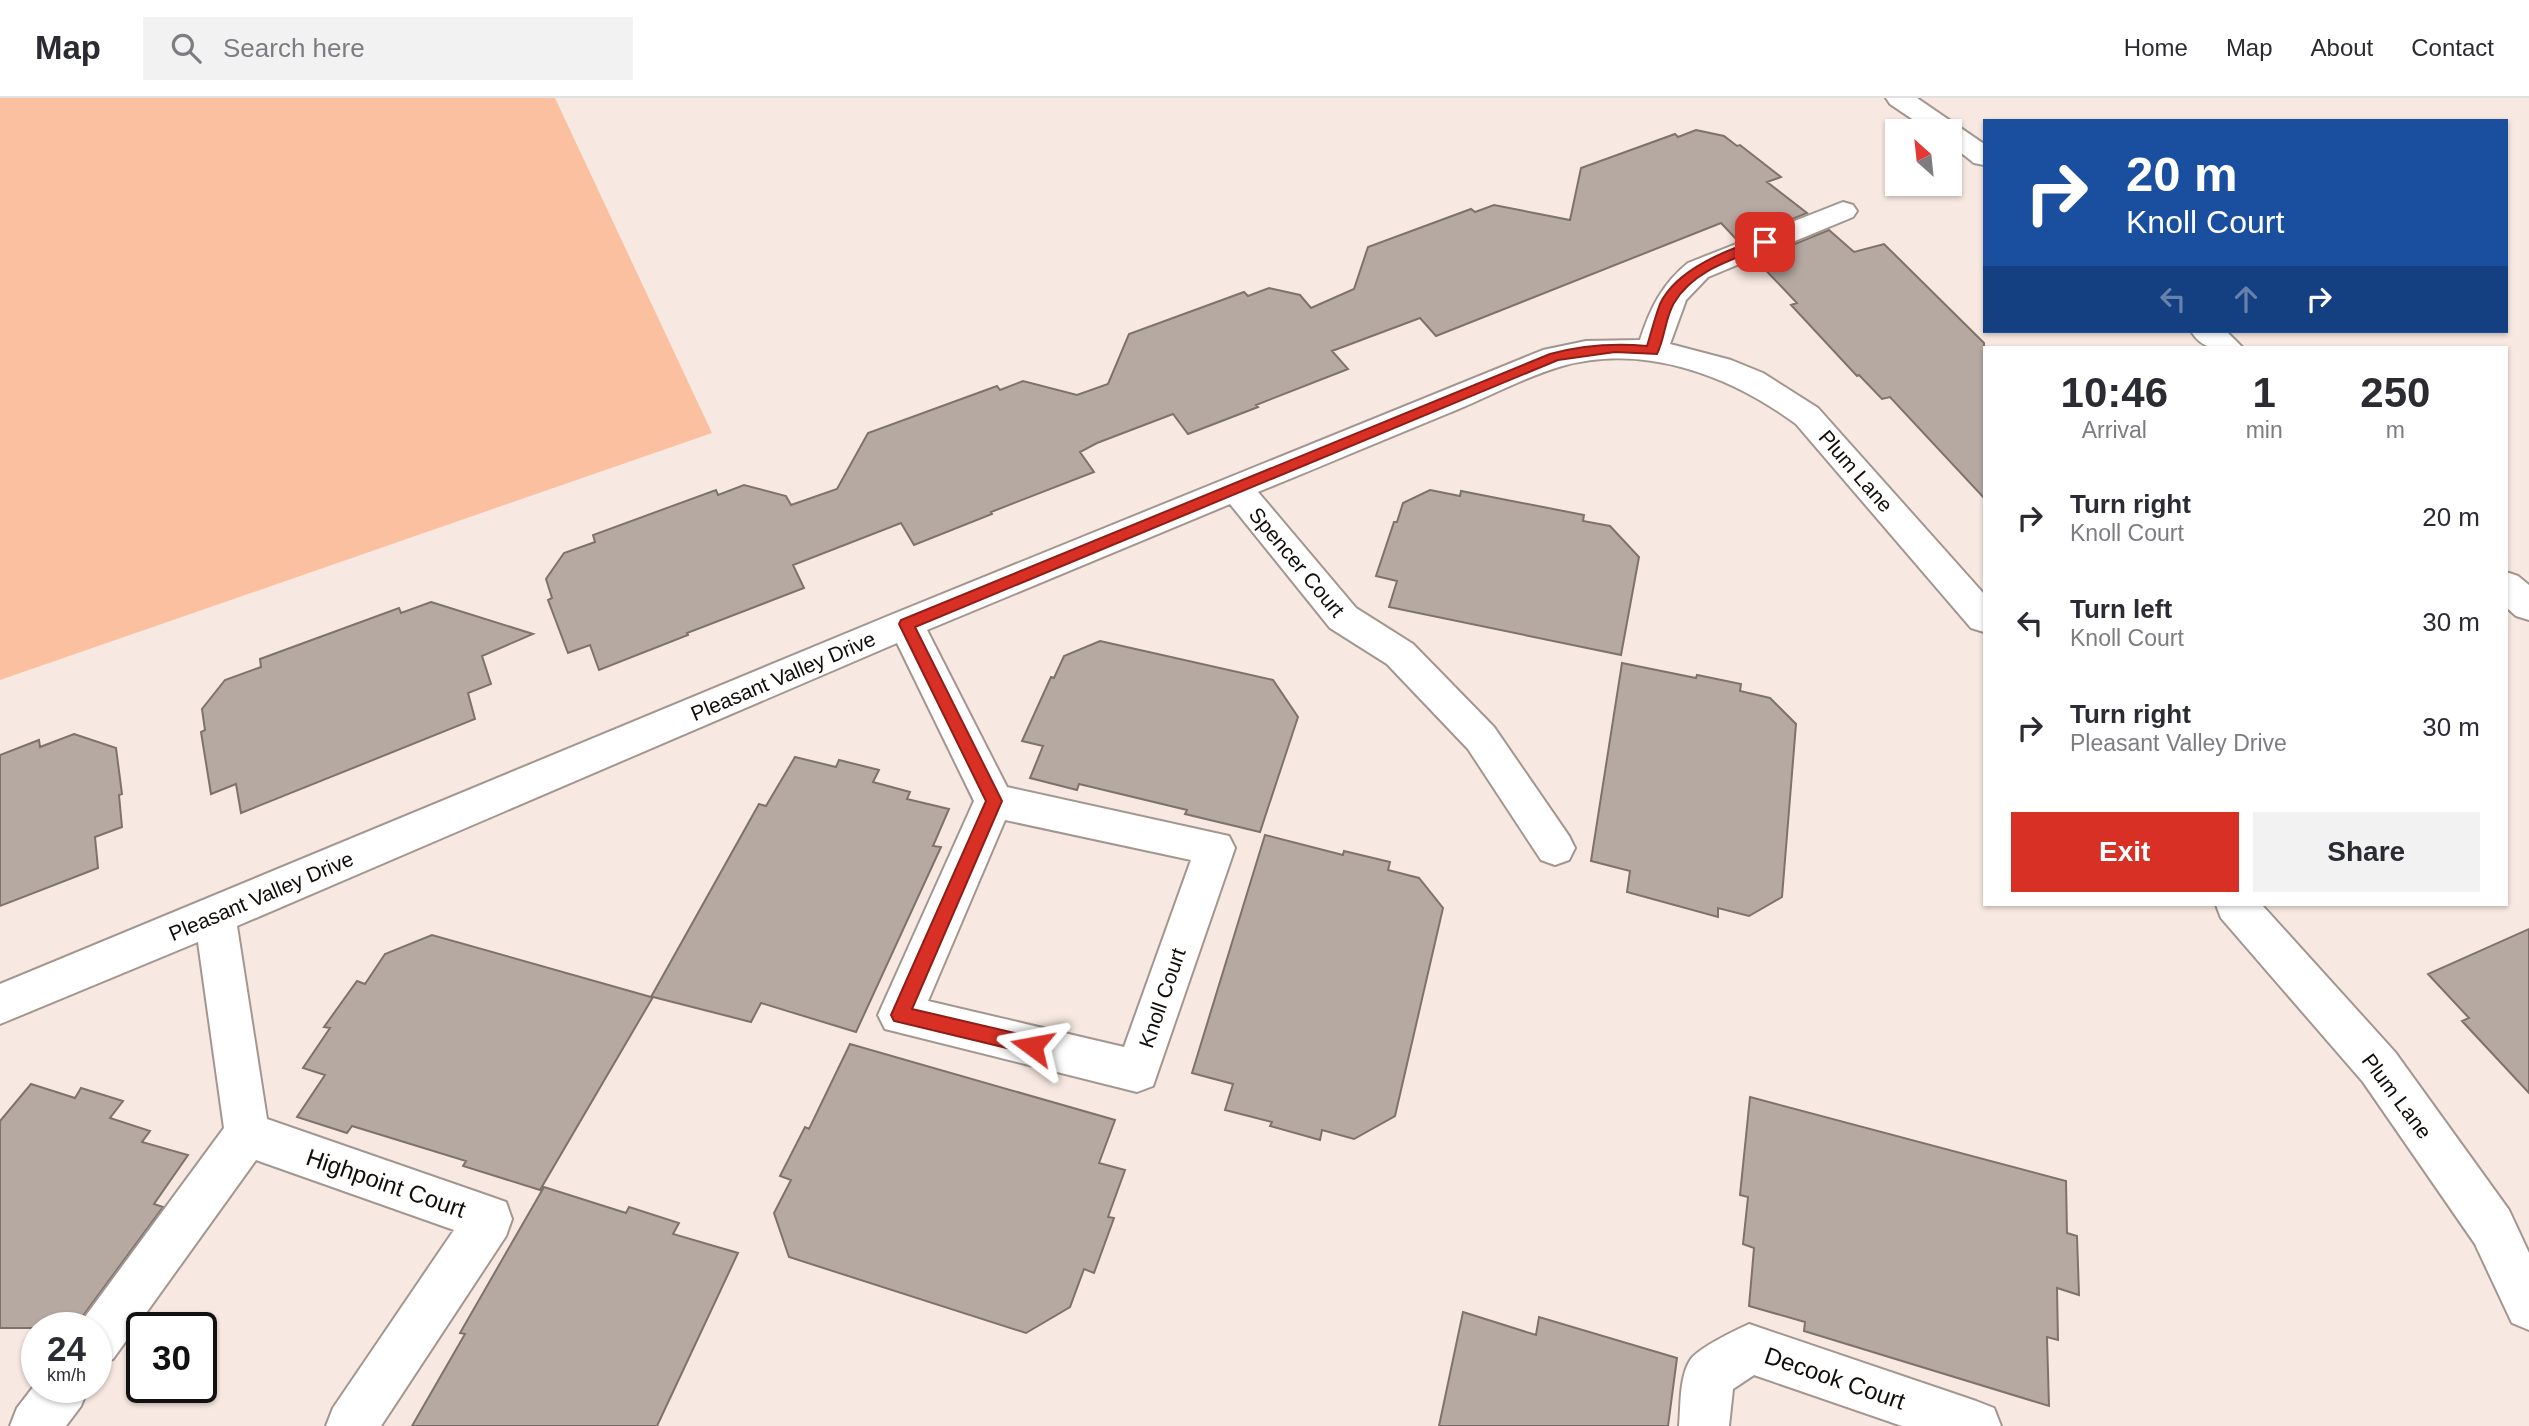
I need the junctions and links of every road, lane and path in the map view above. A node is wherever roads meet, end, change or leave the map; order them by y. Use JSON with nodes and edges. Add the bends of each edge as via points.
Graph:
{"nodes":[{"id":1,"x":1899,"y":98,"type":"edge"},
{"id":2,"x":1930,"y":119,"type":"edge"},
{"id":3,"x":1962,"y":141,"type":"edge"},
{"id":4,"x":1983,"y":156,"type":"edge"},
{"id":5,"x":1843,"y":211,"type":"dead end"},
{"id":6,"x":2209,"y":333,"type":"edge"},
{"id":7,"x":2225,"y":346,"type":"edge"},
{"id":8,"x":1652,"y":351,"type":"junction"},
{"id":9,"x":1700,"y":363,"type":"joint"},
{"id":10,"x":1236,"y":489,"type":"junction"},
{"id":11,"x":2508,"y":588,"type":"edge"},
{"id":12,"x":2529,"y":606,"type":"edge"},
{"id":13,"x":1983,"y":617,"type":"edge"},
{"id":14,"x":906,"y":624,"type":"junction"},
{"id":15,"x":994,"y":801,"type":"junction"},
{"id":16,"x":1555,"y":848,"type":"dead end"},
{"id":17,"x":2237,"y":906,"type":"edge"},
{"id":18,"x":215,"y":916,"type":"junction"},
{"id":19,"x":0,"y":1004,"type":"edge"},
{"id":20,"x":247,"y":1134,"type":"junction"},
{"id":21,"x":2529,"y":1307,"type":"edge"},
{"id":22,"x":112,"y":1320,"type":"edge"},
{"id":23,"x":52,"y":1403,"type":"edge"},
{"id":24,"x":36,"y":1426,"type":"edge"},
{"id":25,"x":351,"y":1426,"type":"edge"},
{"id":26,"x":1704,"y":1426,"type":"edge"},
{"id":27,"x":1976,"y":1426,"type":"edge"}],
"edges":[{"from":1,"to":2,"type":"street"},
{"from":3,"to":4,"type":"street"},
{"from":5,"to":8,"type":"street","via":[[1698,270],[1667,303]]},
{"from":6,"to":7,"type":"street"},
{"from":8,"to":9,"type":"street","name":"Pleasant Valley Drive"},
{"from":8,"to":10,"type":"street","name":"Pleasant Valley Drive","via":[[1615,348],[1554,357]]},
{"from":9,"to":13,"type":"street","name":"Plum Lane","via":[[1728,369],[1783,396],[1807,416]]},
{"from":10,"to":14,"type":"street","name":"Pleasant Valley Drive"},
{"from":10,"to":16,"type":"street","name":"Spencer Court","via":[[1343,618],[1400,654],[1481,738]]},
{"from":11,"to":12,"type":"street"},
{"from":14,"to":15,"type":"street"},
{"from":14,"to":18,"type":"street","name":"Pleasant Valley Drive"},
{"from":15,"to":15,"type":"street","name":"Knoll Court","via":[[900,1015],[1137,1070],[1215,848]]},
{"from":17,"to":21,"type":"street","name":"Plum Lane","via":[[2379,1067],[2492,1227]]},
{"from":18,"to":19,"type":"street","name":"Pleasant Valley Drive"},
{"from":18,"to":20,"type":"street"},
{"from":20,"to":22,"type":"street"},
{"from":20,"to":25,"type":"street","name":"Highpoint Court","via":[[489,1219]]},
{"from":23,"to":24,"type":"street"},
{"from":26,"to":27,"type":"street","name":"Decook Court","via":[[1709,1376],[1749,1349]]}]}
